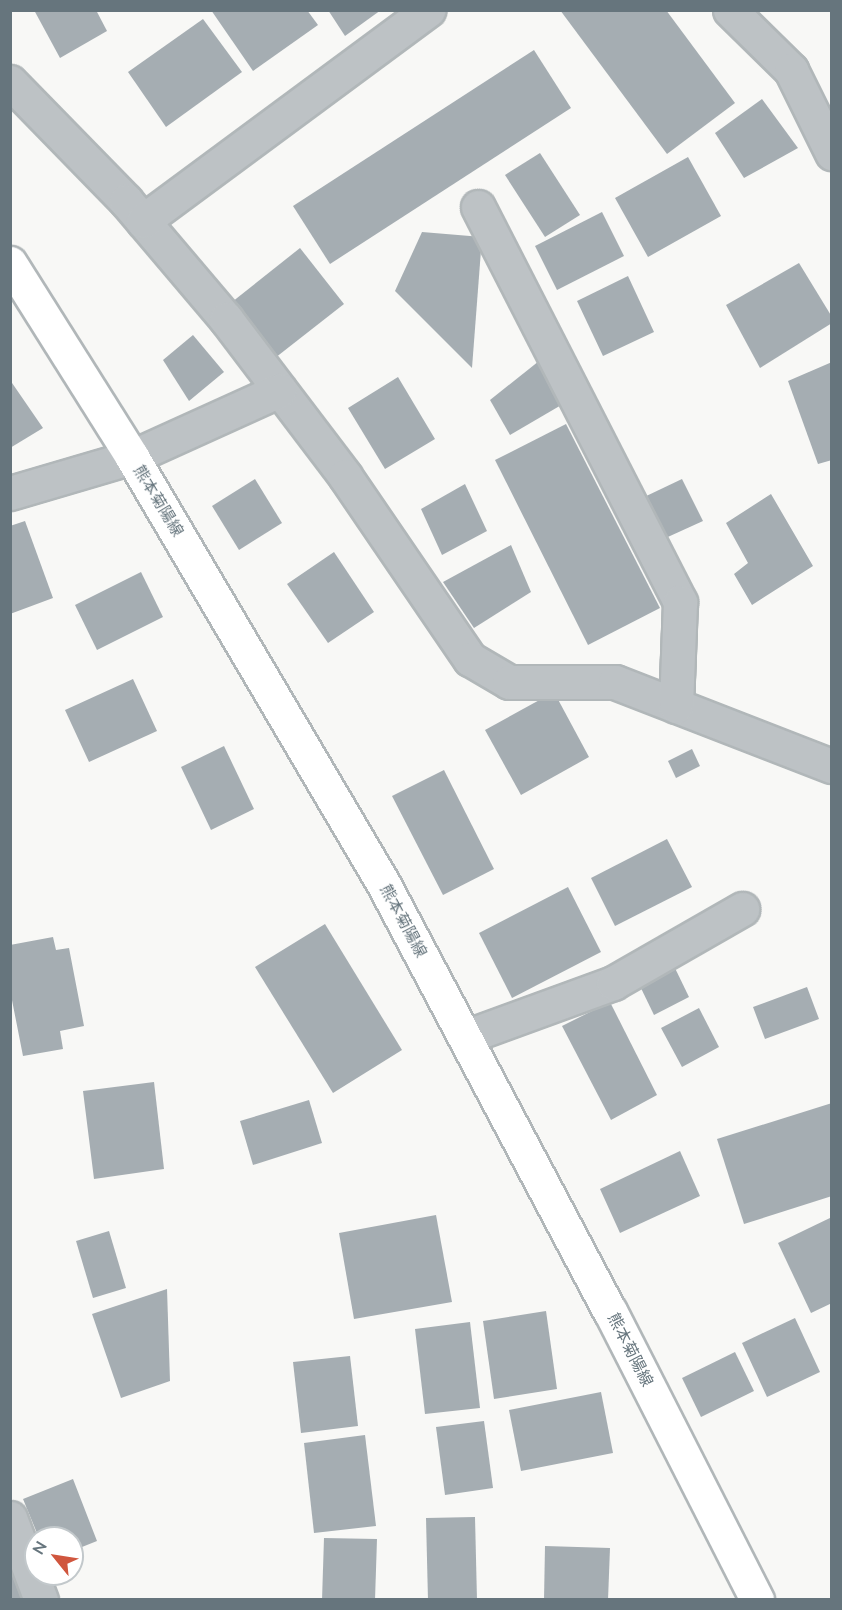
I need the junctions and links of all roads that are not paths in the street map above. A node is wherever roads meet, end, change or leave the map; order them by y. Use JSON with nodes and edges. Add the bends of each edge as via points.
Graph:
{"nodes":[{"id":1,"x":428,"y":10,"type":"edge"},
{"id":2,"x":730,"y":10,"type":"edge"},
{"id":3,"x":10,"y":82,"type":"edge"},
{"id":4,"x":831,"y":153,"type":"edge"},
{"id":5,"x":478,"y":207,"type":"dead end"},
{"id":6,"x":143,"y":221,"type":"junction"},
{"id":7,"x":10,"y":263,"type":"edge"},
{"id":8,"x":280,"y":390,"type":"junction"},
{"id":9,"x":132,"y":456,"type":"junction"},
{"id":10,"x":10,"y":493,"type":"edge"},
{"id":11,"x":676,"y":706,"type":"junction"},
{"id":12,"x":831,"y":766,"type":"edge"},
{"id":13,"x":742,"y":909,"type":"dead end"},
{"id":14,"x":465,"y":1037,"type":"junction"},
{"id":15,"x":10,"y":1518,"type":"edge"},
{"id":16,"x":41,"y":1599,"type":"edge"},
{"id":17,"x":757,"y":1599,"type":"edge"}],
"edges":[{"from":1,"to":6,"type":"street"},
{"from":2,"to":4,"type":"street","via":[[791,70]]},
{"from":3,"to":6,"type":"street"},
{"from":5,"to":11,"type":"street","via":[[680,602]]},
{"from":6,"to":8,"type":"street"},
{"from":7,"to":9,"type":"main road","name":"熊本菊陽線"},
{"from":8,"to":9,"type":"street"},
{"from":8,"to":11,"type":"street","via":[[345,476],[470,659],[509,682],[615,682]]},
{"from":9,"to":10,"type":"street"},
{"from":9,"to":14,"type":"main road","name":"熊本菊陽線","via":[[384,885]]},
{"from":11,"to":12,"type":"street"},
{"from":13,"to":14,"type":"street","via":[[613,983]]},
{"from":14,"to":17,"type":"main road","name":"熊本菊陽線"},
{"from":15,"to":16,"type":"street"}]}
